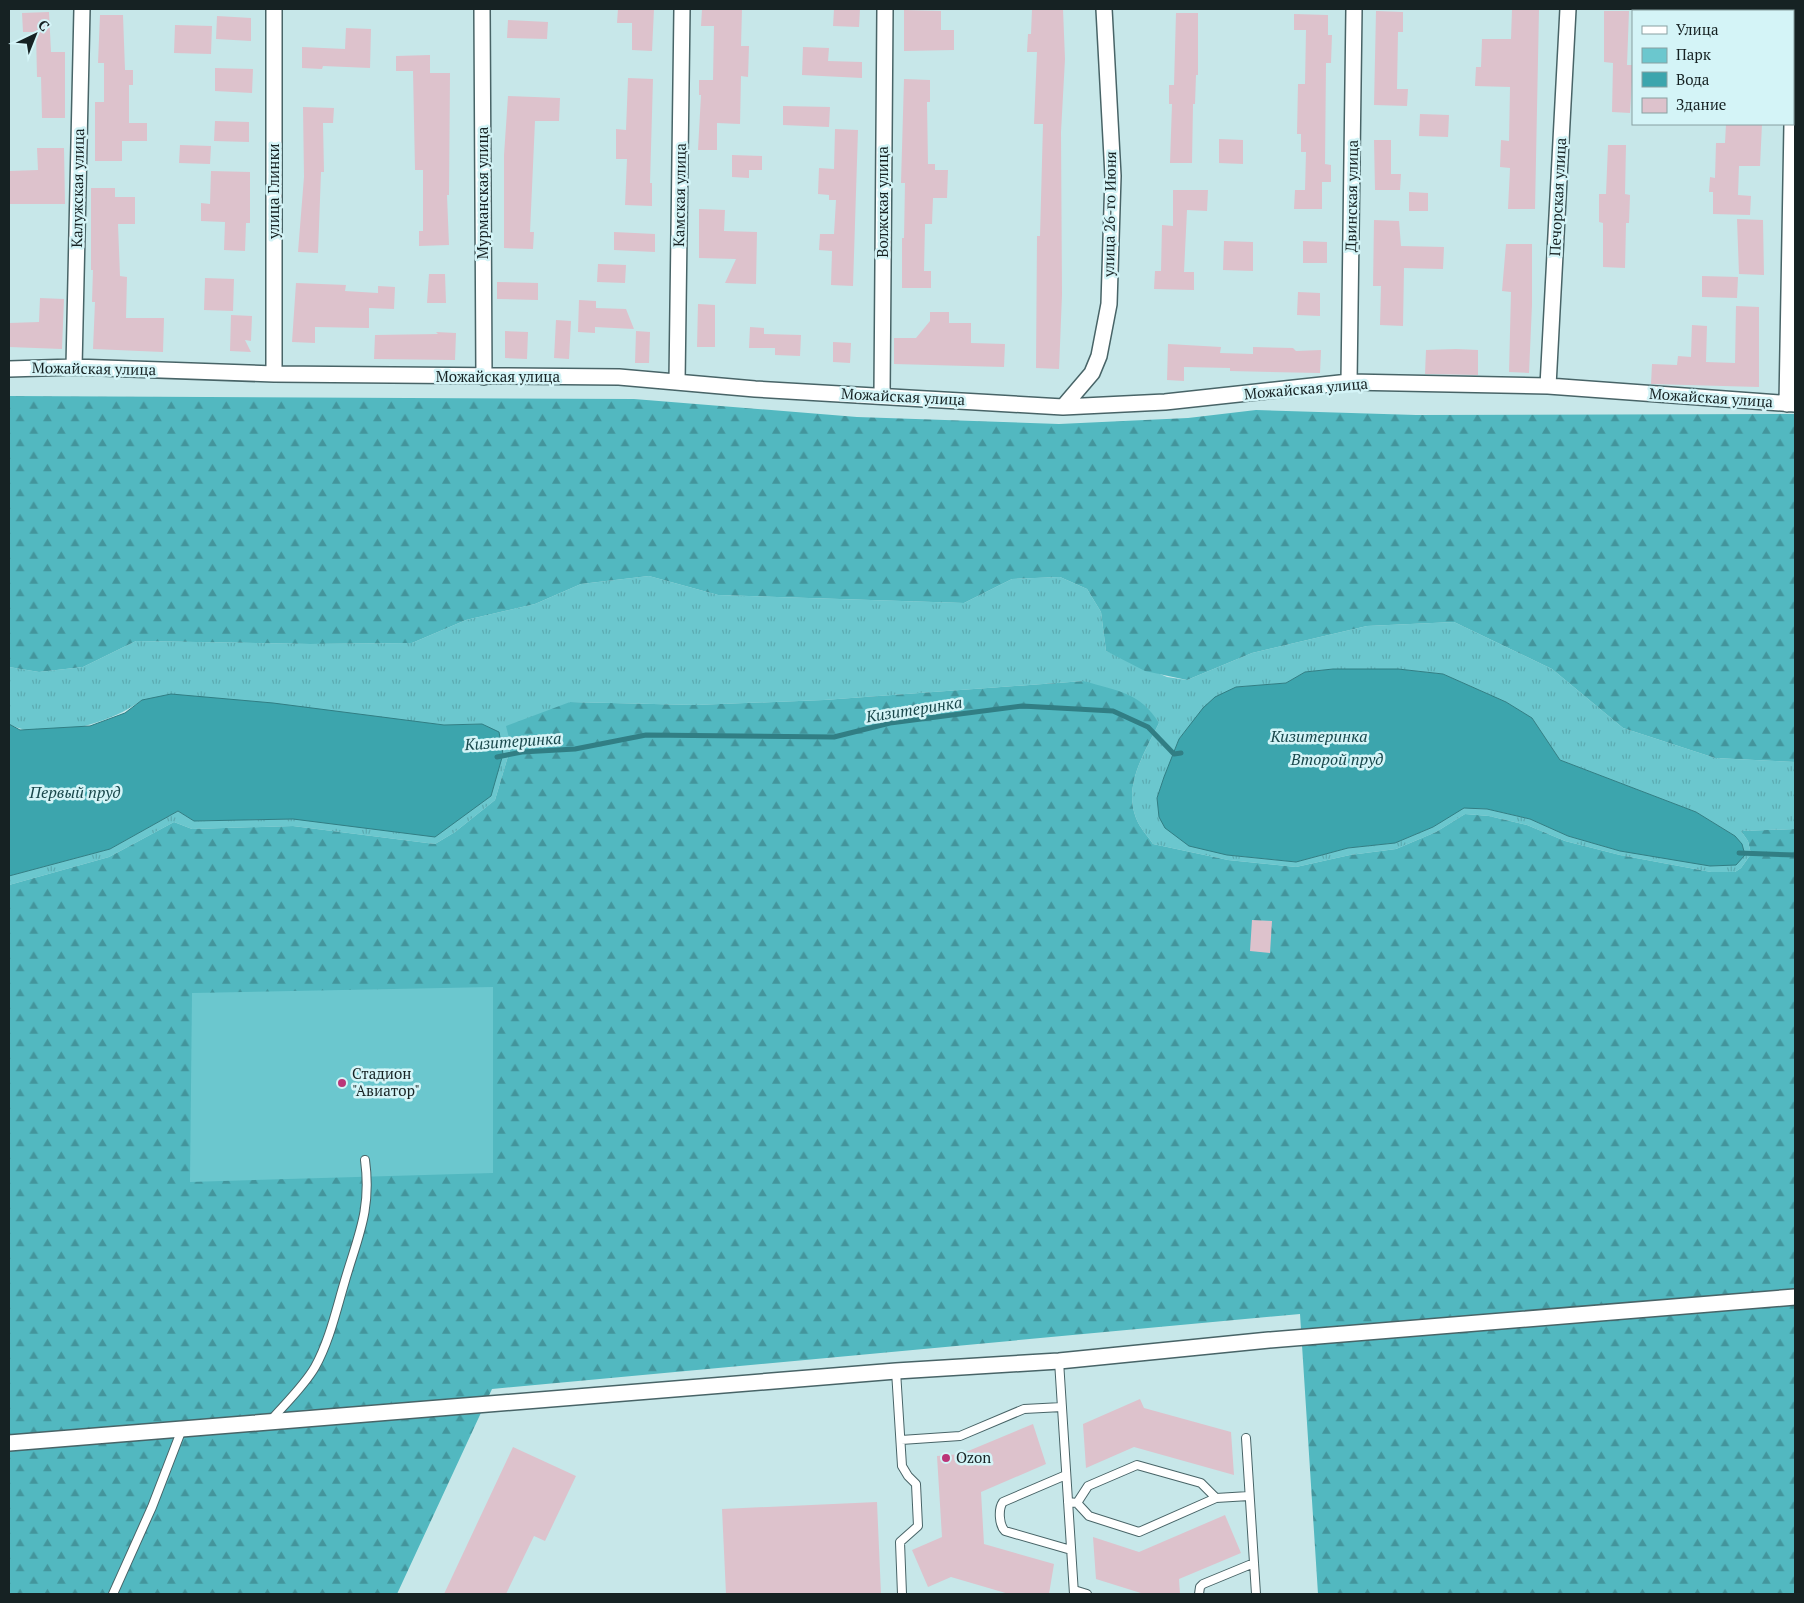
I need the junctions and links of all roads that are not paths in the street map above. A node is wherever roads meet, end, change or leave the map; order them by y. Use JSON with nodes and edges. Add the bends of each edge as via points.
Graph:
{"nodes":[{"id":1,"x":82,"y":9,"type":"edge"},
{"id":2,"x":274,"y":9,"type":"edge"},
{"id":3,"x":482,"y":9,"type":"edge"},
{"id":4,"x":682,"y":9,"type":"edge"},
{"id":5,"x":885,"y":9,"type":"edge"},
{"id":6,"x":1104,"y":9,"type":"edge"},
{"id":7,"x":1354,"y":9,"type":"edge"},
{"id":8,"x":1568,"y":9,"type":"edge"},
{"id":9,"x":1792,"y":125,"type":"edge"},
{"id":10,"x":74,"y":367,"type":"junction"},
{"id":11,"x":9,"y":369,"type":"edge"},
{"id":12,"x":274,"y":374,"type":"junction"},
{"id":13,"x":484,"y":377,"type":"junction"},
{"id":14,"x":677,"y":382,"type":"junction"},
{"id":15,"x":1349,"y":382,"type":"junction"},
{"id":16,"x":1548,"y":386,"type":"junction"},
{"id":17,"x":882,"y":395,"type":"junction"},
{"id":18,"x":1791,"y":404,"type":"edge"},
{"id":19,"x":1063,"y":407,"type":"junction"},
{"id":20,"x":365,"y":1160,"type":"dead end"},
{"id":21,"x":1795,"y":1297,"type":"edge"},
{"id":22,"x":1059,"y":1361,"type":"junction"},
{"id":23,"x":896,"y":1370,"type":"junction"},
{"id":24,"x":1062,"y":1407,"type":"junction"},
{"id":25,"x":270,"y":1422,"type":"junction"},
{"id":26,"x":182,"y":1429,"type":"junction"},
{"id":27,"x":1246,"y":1438,"type":"dead end"},
{"id":28,"x":900,"y":1440,"type":"junction"},
{"id":29,"x":9,"y":1443,"type":"edge"},
{"id":30,"x":1066,"y":1476,"type":"junction"},
{"id":31,"x":1249,"y":1496,"type":"junction"},
{"id":32,"x":1216,"y":1498,"type":"junction"},
{"id":33,"x":1068,"y":1502,"type":"junction"},
{"id":34,"x":1077,"y":1503,"type":"junction"},
{"id":35,"x":1071,"y":1550,"type":"junction"},
{"id":36,"x":1254,"y":1563,"type":"junction"},
{"id":37,"x":1074,"y":1592,"type":"edge"},
{"id":38,"x":902,"y":1593,"type":"edge"},
{"id":39,"x":113,"y":1594,"type":"edge"},
{"id":40,"x":911,"y":1594,"type":"edge"},
{"id":41,"x":1087,"y":1594,"type":"edge"},
{"id":42,"x":1199,"y":1594,"type":"edge"},
{"id":43,"x":1256,"y":1594,"type":"edge"}],
"edges":[{"from":1,"to":10,"type":"street","name":"Калужская улица"},
{"from":2,"to":12,"type":"street","name":"улица Глинки"},
{"from":3,"to":13,"type":"street","name":"Мурманская улица"},
{"from":4,"to":14,"type":"street","name":"Камская улица"},
{"from":5,"to":17,"type":"street","name":"Волжская улица"},
{"from":6,"to":19,"type":"street","name":"улица 26-го Июня","via":[[1113,176],[1109,304],[1099,356],[1092,373]]},
{"from":7,"to":15,"type":"street","name":"Двинская улица"},
{"from":8,"to":16,"type":"street","name":"Печорская улица"},
{"from":9,"to":18,"type":"street"},
{"from":10,"to":11,"type":"street","name":"Можайская улица"},
{"from":10,"to":12,"type":"street","name":"Можайская улица"},
{"from":12,"to":13,"type":"street","name":"Можайская улица"},
{"from":13,"to":14,"type":"street","name":"Можайская улица","via":[[619,377]]},
{"from":14,"to":17,"type":"street","name":"Можайская улица"},
{"from":15,"to":16,"type":"street","name":"Можайская улица"},
{"from":15,"to":19,"type":"street","name":"Можайская улица","via":[[1166,402]]},
{"from":16,"to":18,"type":"street","name":"Можайская улица"},
{"from":17,"to":19,"type":"street","name":"Можайская улица"},
{"from":20,"to":25,"type":"lane","via":[[365,1214],[332,1324],[315,1367]]},
{"from":21,"to":22,"type":"street","via":[[1277,1339]]},
{"from":22,"to":23,"type":"street"},
{"from":22,"to":24,"type":"lane"},
{"from":23,"to":25,"type":"street"},
{"from":23,"to":28,"type":"lane"},
{"from":24,"to":28,"type":"lane","via":[[1024,1409],[960,1436]]},
{"from":24,"to":30,"type":"lane"},
{"from":25,"to":26,"type":"street"},
{"from":26,"to":29,"type":"street"},
{"from":26,"to":39,"type":"lane"},
{"from":27,"to":31,"type":"lane"},
{"from":28,"to":38,"type":"lane","via":[[902,1466],[916,1484],[919,1522],[916,1530],[900,1542]]},
{"from":30,"to":33,"type":"lane"},
{"from":30,"to":35,"type":"lane","via":[[1003,1502],[1001,1526],[1005,1531]]},
{"from":31,"to":32,"type":"lane"},
{"from":31,"to":36,"type":"lane"},
{"from":32,"to":34,"type":"lane","via":[[1139,1532],[1089,1516]]},
{"from":32,"to":34,"type":"lane","via":[[1201,1483],[1137,1465],[1088,1486]]},
{"from":33,"to":34,"type":"lane"},
{"from":33,"to":35,"type":"lane"},
{"from":35,"to":37,"type":"lane"},
{"from":36,"to":42,"type":"lane","via":[[1203,1584]]},
{"from":36,"to":43,"type":"lane"},
{"from":37,"to":41,"type":"lane"},
{"from":38,"to":40,"type":"lane"}]}
